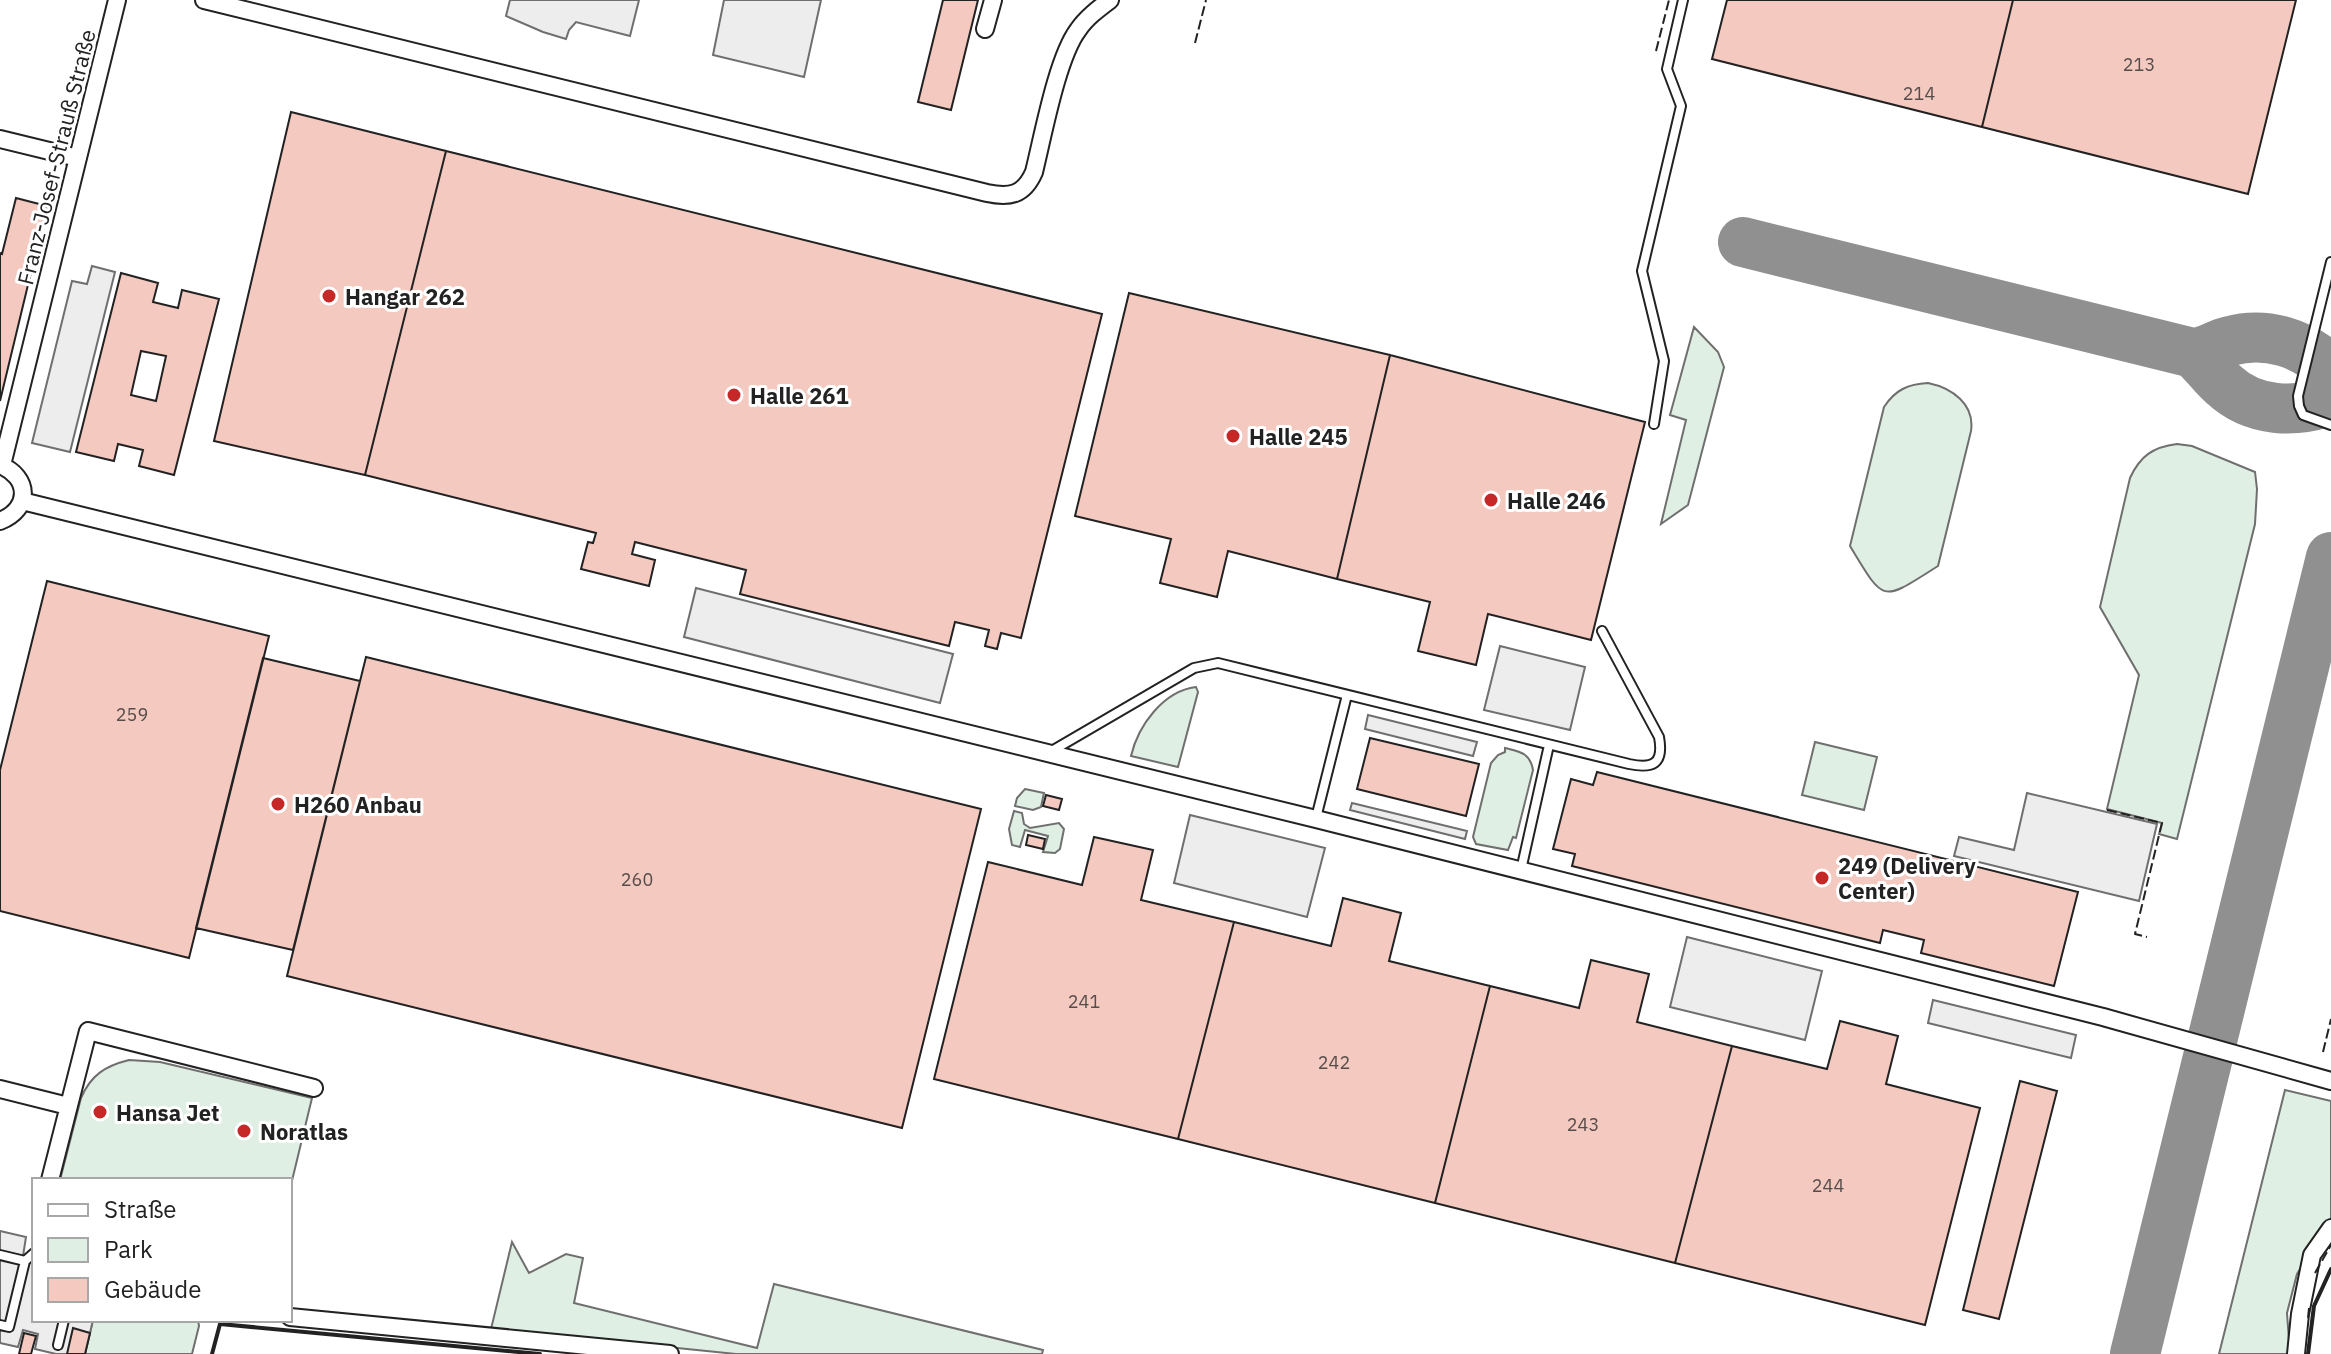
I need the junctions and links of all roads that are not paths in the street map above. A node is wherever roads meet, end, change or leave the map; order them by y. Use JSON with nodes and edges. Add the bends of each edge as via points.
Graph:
{"nodes":[{"id":1,"x":117,"y":0,"type":"edge"},
{"id":2,"x":204,"y":0,"type":"edge"},
{"id":3,"x":993,"y":0,"type":"edge"},
{"id":4,"x":1110,"y":0,"type":"edge"},
{"id":5,"x":1683,"y":0,"type":"edge"},
{"id":6,"x":985,"y":29,"type":"dead end"},
{"id":7,"x":0,"y":139,"type":"edge"},
{"id":8,"x":78,"y":158,"type":"junction"},
{"id":9,"x":2331,"y":262,"type":"edge"},
{"id":10,"x":1654,"y":424,"type":"dead end"},
{"id":11,"x":2331,"y":425,"type":"edge"},
{"id":12,"x":1,"y":465,"type":"edge"},
{"id":13,"x":22,"y":501,"type":"junction"},
{"id":14,"x":0,"y":521,"type":"edge"},
{"id":15,"x":1602,"y":631,"type":"dead end"},
{"id":16,"x":1347,"y":695,"type":"junction"},
{"id":17,"x":1549,"y":745,"type":"junction"},
{"id":18,"x":1046,"y":754,"type":"junction"},
{"id":19,"x":1316,"y":819,"type":"junction"},
{"id":20,"x":1521,"y":871,"type":"junction"},
{"id":21,"x":2331,"y":1081,"type":"edge"},
{"id":22,"x":314,"y":1088,"type":"dead end"},
{"id":23,"x":0,"y":1089,"type":"edge"},
{"id":24,"x":68,"y":1106,"type":"junction"},
{"id":25,"x":50,"y":1178,"type":"edge"},
{"id":26,"x":2331,"y":1228,"type":"edge"},
{"id":27,"x":0,"y":1255,"type":"edge"},
{"id":28,"x":32,"y":1255,"type":"edge"},
{"id":29,"x":25,"y":1261,"type":"junction"},
{"id":30,"x":292,"y":1317,"type":"edge"},
{"id":31,"x":64,"y":1322,"type":"edge"},
{"id":32,"x":0,"y":1325,"type":"edge"},
{"id":33,"x":58,"y":1345,"type":"dead end"},
{"id":34,"x":670,"y":1354,"type":"edge"},
{"id":35,"x":2296,"y":1354,"type":"edge"}],
"edges":[{"from":1,"to":8,"type":"street","name":"Franz-Josef-Strauß Straße"},
{"from":2,"to":4,"type":"street","via":[[1009,196],[1025,189],[1034,172],[1066,52],[1077,30]]},
{"from":3,"to":6,"type":"street"},
{"from":5,"to":10,"type":"lane","via":[[1667,69],[1681,106],[1642,271],[1664,361]]},
{"from":7,"to":8,"type":"street"},
{"from":8,"to":12,"type":"street","name":"Franz-Josef-Strauß Straße"},
{"from":9,"to":11,"type":"lane","via":[[2298,396],[2303,415]]},
{"from":12,"to":13,"type":"street","via":[[20,479]]},
{"from":13,"to":14,"type":"street"},
{"from":13,"to":18,"type":"street"},
{"from":15,"to":17,"type":"lane","via":[[1659,737],[1659,759],[1645,767]]},
{"from":16,"to":17,"type":"lane"},
{"from":16,"to":18,"type":"lane","via":[[1218,663],[1194,668]]},
{"from":16,"to":19,"type":"lane"},
{"from":17,"to":20,"type":"lane"},
{"from":18,"to":19,"type":"street"},
{"from":19,"to":20,"type":"street"},
{"from":20,"to":21,"type":"street","via":[[2103,1017]]},
{"from":22,"to":24,"type":"street","via":[[88,1031]]},
{"from":23,"to":24,"type":"street"},
{"from":24,"to":25,"type":"street"},
{"from":26,"to":35,"type":"street","via":[[2312,1255]]},
{"from":27,"to":29,"type":"lane"},
{"from":28,"to":29,"type":"lane"},
{"from":29,"to":32,"type":"lane","via":[[9,1327]]},
{"from":30,"to":34,"type":"street"},
{"from":31,"to":33,"type":"lane"}]}
